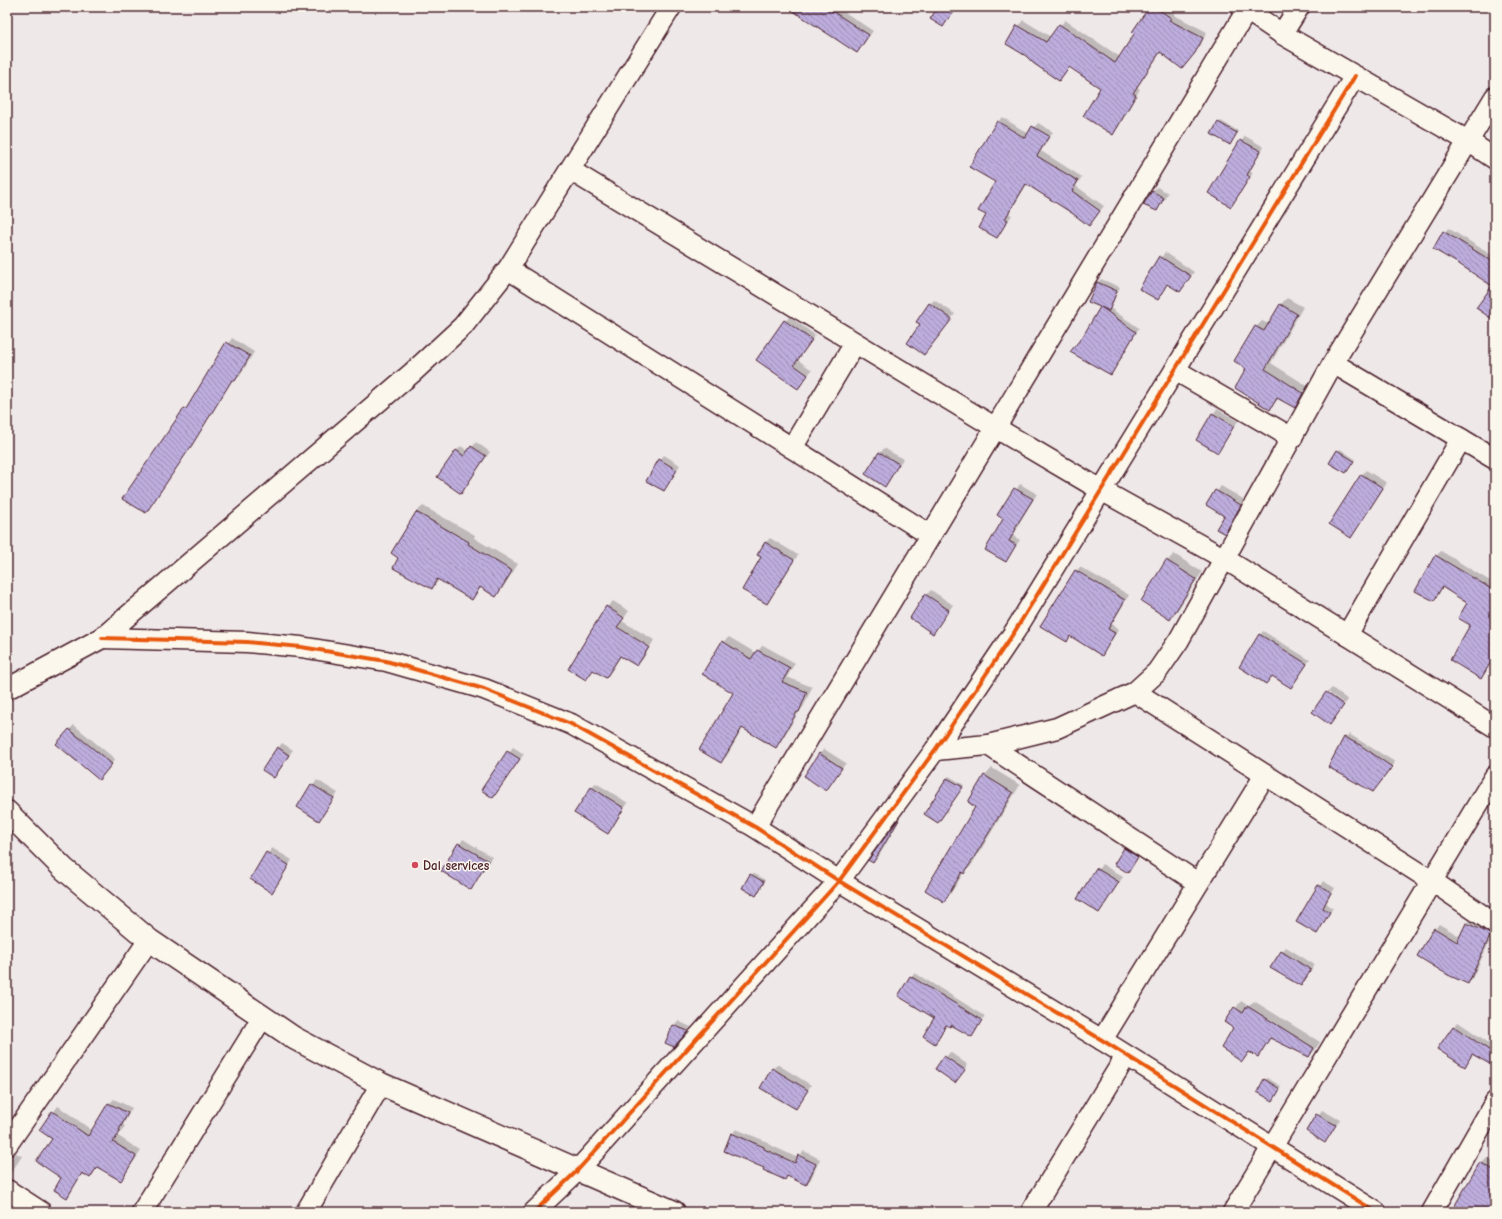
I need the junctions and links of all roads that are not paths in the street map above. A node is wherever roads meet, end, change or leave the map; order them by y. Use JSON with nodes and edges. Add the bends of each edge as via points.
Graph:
{"nodes":[{"id":1,"x":671,"y":7,"type":"edge"},
{"id":2,"x":1299,"y":7,"type":"edge"},
{"id":3,"x":1244,"y":8,"type":"edge"},
{"id":4,"x":1282,"y":34,"type":"junction"},
{"id":5,"x":1355,"y":76,"type":"junction"},
{"id":6,"x":1495,"y":97,"type":"edge"},
{"id":7,"x":1468,"y":141,"type":"junction"},
{"id":8,"x":1495,"y":158,"type":"edge"},
{"id":9,"x":570,"y":170,"type":"junction"},
{"id":10,"x":508,"y":269,"type":"junction"},
{"id":11,"x":855,"y":343,"type":"junction"},
{"id":12,"x":1334,"y":363,"type":"junction"},
{"id":13,"x":1175,"y":370,"type":"junction"},
{"id":14,"x":996,"y":428,"type":"junction"},
{"id":15,"x":1292,"y":438,"type":"junction"},
{"id":16,"x":1461,"y":439,"type":"junction"},
{"id":17,"x":792,"y":448,"type":"junction"},
{"id":18,"x":1495,"y":459,"type":"edge"},
{"id":19,"x":1101,"y":490,"type":"junction"},
{"id":20,"x":930,"y":535,"type":"junction"},
{"id":21,"x":1225,"y":559,"type":"junction"},
{"id":22,"x":1347,"y":635,"type":"junction"},
{"id":23,"x":102,"y":638,"type":"junction"},
{"id":24,"x":7,"y":689,"type":"edge"},
{"id":25,"x":1135,"y":692,"type":"junction"},
{"id":26,"x":1495,"y":727,"type":"edge"},
{"id":27,"x":988,"y":744,"type":"junction"},
{"id":28,"x":935,"y":750,"type":"junction"},
{"id":29,"x":1265,"y":776,"type":"junction"},
{"id":30,"x":1495,"y":776,"type":"edge"},
{"id":31,"x":7,"y":812,"type":"edge"},
{"id":32,"x":755,"y":826,"type":"junction"},
{"id":33,"x":840,"y":881,"type":"junction"},
{"id":34,"x":1432,"y":881,"type":"junction"},
{"id":35,"x":1198,"y":883,"type":"junction"},
{"id":36,"x":1495,"y":924,"type":"edge"},
{"id":37,"x":149,"y":940,"type":"junction"},
{"id":38,"x":262,"y":1018,"type":"junction"},
{"id":39,"x":1102,"y":1040,"type":"junction"},
{"id":40,"x":1126,"y":1056,"type":"junction"},
{"id":41,"x":381,"y":1084,"type":"junction"},
{"id":42,"x":1495,"y":1102,"type":"edge"},
{"id":43,"x":7,"y":1145,"type":"edge"},
{"id":44,"x":1272,"y":1148,"type":"junction"},
{"id":45,"x":577,"y":1171,"type":"junction"},
{"id":46,"x":7,"y":1190,"type":"edge"},
{"id":47,"x":41,"y":1212,"type":"edge"},
{"id":48,"x":142,"y":1212,"type":"edge"},
{"id":49,"x":306,"y":1212,"type":"edge"},
{"id":50,"x":534,"y":1212,"type":"edge"},
{"id":51,"x":674,"y":1212,"type":"edge"},
{"id":52,"x":1031,"y":1212,"type":"edge"},
{"id":53,"x":1233,"y":1212,"type":"edge"},
{"id":54,"x":1376,"y":1212,"type":"edge"},
{"id":55,"x":1432,"y":1212,"type":"edge"}],
"edges":[{"from":1,"to":9,"type":"street"},
{"from":2,"to":4,"type":"street"},
{"from":3,"to":4,"type":"street"},
{"from":3,"to":14,"type":"street"},
{"from":4,"to":5,"type":"street"},
{"from":5,"to":7,"type":"street"},
{"from":5,"to":13,"type":"street"},
{"from":6,"to":7,"type":"street"},
{"from":7,"to":8,"type":"street"},
{"from":7,"to":12,"type":"street"},
{"from":9,"to":10,"type":"street"},
{"from":9,"to":11,"type":"street"},
{"from":10,"to":17,"type":"street"},
{"from":10,"to":23,"type":"street","via":[[463,326],[412,373]]},
{"from":11,"to":14,"type":"street"},
{"from":11,"to":17,"type":"street"},
{"from":12,"to":15,"type":"street"},
{"from":12,"to":16,"type":"street"},
{"from":13,"to":15,"type":"street"},
{"from":13,"to":19,"type":"street"},
{"from":14,"to":19,"type":"street"},
{"from":14,"to":20,"type":"street"},
{"from":15,"to":21,"type":"street"},
{"from":16,"to":18,"type":"street"},
{"from":16,"to":22,"type":"street"},
{"from":17,"to":20,"type":"street"},
{"from":19,"to":21,"type":"street"},
{"from":19,"to":28,"type":"street","via":[[1014,631]]},
{"from":20,"to":32,"type":"street"},
{"from":21,"to":22,"type":"street"},
{"from":21,"to":25,"type":"street","via":[[1179,640],[1157,672]]},
{"from":22,"to":26,"type":"street"},
{"from":23,"to":24,"type":"street"},
{"from":23,"to":32,"type":"street","via":[[247,642],[301,647],[386,661],[476,686],[572,724]]},
{"from":25,"to":27,"type":"street","via":[[1057,728]]},
{"from":25,"to":29,"type":"street"},
{"from":27,"to":28,"type":"street"},
{"from":27,"to":35,"type":"street"},
{"from":28,"to":33,"type":"street"},
{"from":29,"to":34,"type":"street"},
{"from":29,"to":35,"type":"street"},
{"from":30,"to":34,"type":"street"},
{"from":31,"to":37,"type":"main road","via":[[64,869]]},
{"from":32,"to":33,"type":"street"},
{"from":33,"to":39,"type":"street"},
{"from":33,"to":45,"type":"street"},
{"from":34,"to":36,"type":"street"},
{"from":34,"to":44,"type":"street"},
{"from":35,"to":39,"type":"street"},
{"from":37,"to":38,"type":"main road"},
{"from":37,"to":43,"type":"street"},
{"from":38,"to":41,"type":"main road"},
{"from":38,"to":48,"type":"street"},
{"from":39,"to":40,"type":"street"},
{"from":40,"to":44,"type":"street"},
{"from":40,"to":52,"type":"street"},
{"from":41,"to":45,"type":"main road"},
{"from":41,"to":49,"type":"street"},
{"from":42,"to":55,"type":"street"},
{"from":44,"to":53,"type":"street"},
{"from":44,"to":54,"type":"street"},
{"from":45,"to":50,"type":"street"},
{"from":45,"to":51,"type":"main road"},
{"from":46,"to":47,"type":"street"}]}
